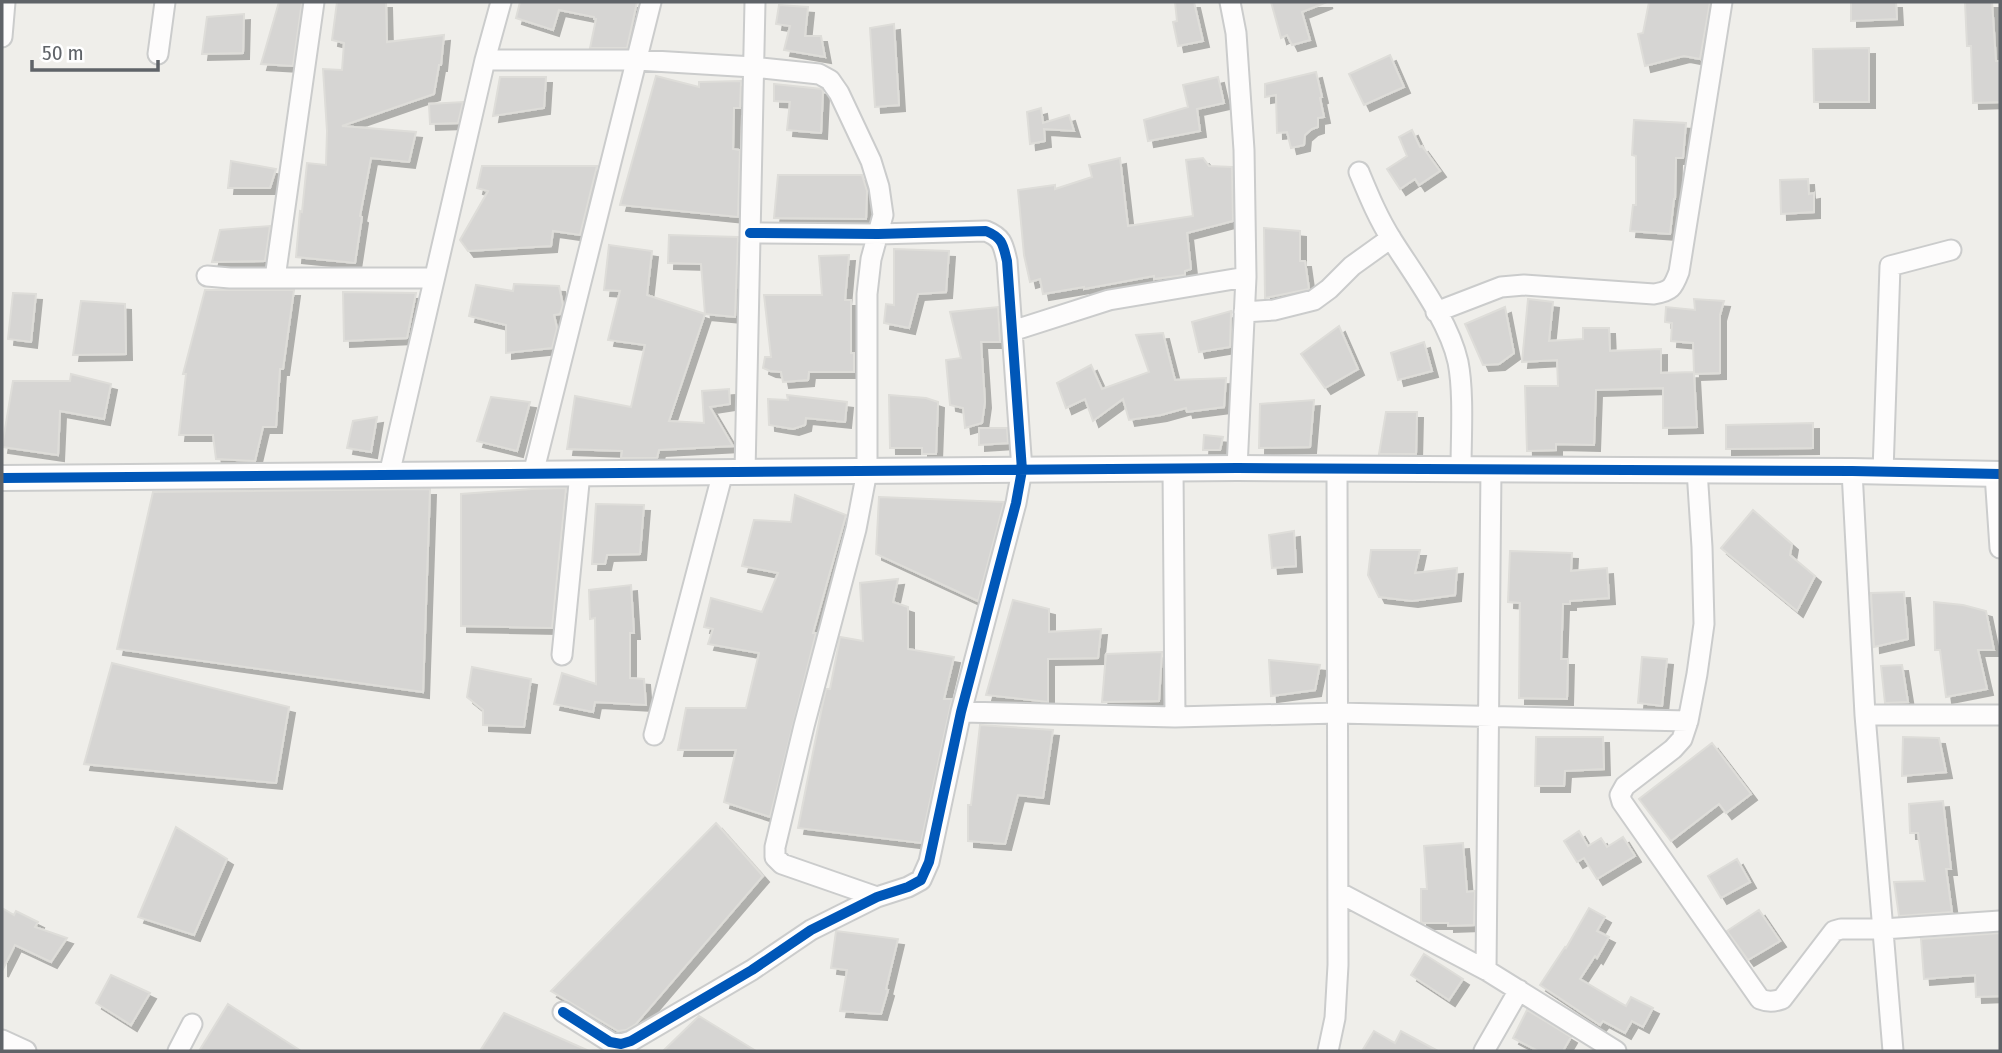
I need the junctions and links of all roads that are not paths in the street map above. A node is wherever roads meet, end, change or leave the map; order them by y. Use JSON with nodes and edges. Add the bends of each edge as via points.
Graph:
{"nodes":[{"id":1,"x":5,"y":2,"type":"edge"},
{"id":2,"x":165,"y":2,"type":"edge"},
{"id":3,"x":314,"y":2,"type":"edge"},
{"id":4,"x":501,"y":2,"type":"edge"},
{"id":5,"x":650,"y":2,"type":"edge"},
{"id":6,"x":755,"y":2,"type":"edge"},
{"id":7,"x":1230,"y":2,"type":"edge"},
{"id":8,"x":1722,"y":2,"type":"edge"},
{"id":9,"x":2,"y":37,"type":"edge"},
{"id":10,"x":158,"y":54,"type":"dead end"},
{"id":11,"x":485,"y":60,"type":"junction"},
{"id":12,"x":637,"y":60,"type":"junction"},
{"id":13,"x":753,"y":67,"type":"junction"},
{"id":14,"x":1359,"y":172,"type":"dead end"},
{"id":15,"x":750,"y":233,"type":"junction"},
{"id":16,"x":878,"y":234,"type":"junction"},
{"id":17,"x":1391,"y":238,"type":"junction"},
{"id":18,"x":1951,"y":250,"type":"dead end"},
{"id":19,"x":207,"y":276,"type":"dead end"},
{"id":20,"x":1246,"y":276,"type":"junction"},
{"id":21,"x":275,"y":278,"type":"junction"},
{"id":22,"x":434,"y":278,"type":"junction"},
{"id":23,"x":1244,"y":312,"type":"junction"},
{"id":24,"x":1436,"y":312,"type":"junction"},
{"id":25,"x":1012,"y":331,"type":"junction"},
{"id":26,"x":1237,"y":468,"type":"junction"},
{"id":27,"x":1173,"y":469,"type":"junction"},
{"id":28,"x":1337,"y":469,"type":"junction"},
{"id":29,"x":1461,"y":469,"type":"junction"},
{"id":30,"x":1491,"y":469,"type":"junction"},
{"id":31,"x":1022,"y":470,"type":"junction"},
{"id":32,"x":1697,"y":470,"type":"junction"},
{"id":33,"x":867,"y":471,"type":"junction"},
{"id":34,"x":1852,"y":471,"type":"junction"},
{"id":35,"x":734,"y":472,"type":"junction"},
{"id":36,"x":1884,"y":472,"type":"junction"},
{"id":37,"x":533,"y":474,"type":"junction"},
{"id":38,"x":580,"y":474,"type":"junction"},
{"id":39,"x":1998,"y":474,"type":"edge"},
{"id":40,"x":388,"y":475,"type":"junction"},
{"id":41,"x":2,"y":478,"type":"edge"},
{"id":42,"x":2000,"y":548,"type":"edge"},
{"id":43,"x":562,"y":655,"type":"dead end"},
{"id":44,"x":961,"y":712,"type":"junction"},
{"id":45,"x":1337,"y":713,"type":"junction"},
{"id":46,"x":1865,"y":715,"type":"junction"},
{"id":47,"x":2000,"y":715,"type":"edge"},
{"id":48,"x":1175,"y":717,"type":"junction"},
{"id":49,"x":1488,"y":718,"type":"junction"},
{"id":50,"x":1688,"y":721,"type":"junction"},
{"id":51,"x":654,"y":735,"type":"dead end"},
{"id":52,"x":1338,"y":892,"type":"junction"},
{"id":53,"x":877,"y":897,"type":"junction"},
{"id":54,"x":2000,"y":921,"type":"edge"},
{"id":55,"x":1883,"y":929,"type":"junction"},
{"id":56,"x":1486,"y":970,"type":"junction"},
{"id":57,"x":1519,"y":990,"type":"junction"},
{"id":58,"x":563,"y":1012,"type":"dead end"},
{"id":59,"x":192,"y":1024,"type":"dead end"},
{"id":60,"x":2,"y":1040,"type":"edge"},
{"id":61,"x":26,"y":1051,"type":"edge"},
{"id":62,"x":178,"y":1051,"type":"edge"},
{"id":63,"x":1328,"y":1051,"type":"edge"},
{"id":64,"x":1484,"y":1051,"type":"edge"},
{"id":65,"x":1616,"y":1051,"type":"edge"},
{"id":66,"x":1893,"y":1051,"type":"edge"}],
"edges":[{"from":1,"to":9,"type":"street"},
{"from":2,"to":10,"type":"street"},
{"from":3,"to":21,"type":"street"},
{"from":4,"to":11,"type":"street"},
{"from":5,"to":12,"type":"street"},
{"from":6,"to":13,"type":"street"},
{"from":7,"to":20,"type":"street","via":[[1244,150]]},
{"from":8,"to":24,"type":"street","via":[[1674,286],[1654,295],[1501,287]]},
{"from":11,"to":12,"type":"street"},
{"from":11,"to":22,"type":"street"},
{"from":12,"to":13,"type":"street"},
{"from":12,"to":37,"type":"street"},
{"from":13,"to":15,"type":"street"},
{"from":13,"to":16,"type":"street","via":[[819,74],[830,80],[872,162],[883,215]]},
{"from":14,"to":17,"type":"street"},
{"from":15,"to":16,"type":"street"},
{"from":15,"to":35,"type":"street"},
{"from":16,"to":25,"type":"street","via":[[986,231],[996,235],[1007,261]]},
{"from":16,"to":33,"type":"street","via":[[867,294]]},
{"from":17,"to":23,"type":"street","via":[[1314,300]]},
{"from":17,"to":24,"type":"street"},
{"from":18,"to":36,"type":"street","via":[[1890,266]]},
{"from":19,"to":21,"type":"street"},
{"from":20,"to":23,"type":"street"},
{"from":20,"to":25,"type":"street","via":[[1109,300]]},
{"from":21,"to":22,"type":"street"},
{"from":22,"to":40,"type":"street"},
{"from":23,"to":26,"type":"street"},
{"from":24,"to":29,"type":"street","via":[[1458,362]]},
{"from":25,"to":31,"type":"street"},
{"from":26,"to":27,"type":"street"},
{"from":26,"to":28,"type":"street"},
{"from":27,"to":31,"type":"street"},
{"from":27,"to":48,"type":"street"},
{"from":28,"to":29,"type":"street"},
{"from":28,"to":45,"type":"street"},
{"from":29,"to":30,"type":"street"},
{"from":30,"to":32,"type":"street"},
{"from":30,"to":49,"type":"street"},
{"from":31,"to":33,"type":"street"},
{"from":31,"to":44,"type":"street"},
{"from":32,"to":34,"type":"street"},
{"from":32,"to":50,"type":"street","via":[[1704,624]]},
{"from":33,"to":35,"type":"street"},
{"from":33,"to":53,"type":"street","via":[[775,858]]},
{"from":34,"to":36,"type":"street"},
{"from":34,"to":46,"type":"street"},
{"from":35,"to":38,"type":"street"},
{"from":35,"to":51,"type":"street"},
{"from":36,"to":39,"type":"street"},
{"from":37,"to":38,"type":"street"},
{"from":37,"to":40,"type":"street"},
{"from":38,"to":43,"type":"street"},
{"from":39,"to":42,"type":"street"},
{"from":40,"to":41,"type":"street"},
{"from":44,"to":48,"type":"street"},
{"from":44,"to":53,"type":"street","via":[[929,862],[920,880]]},
{"from":45,"to":48,"type":"street"},
{"from":45,"to":49,"type":"street"},
{"from":45,"to":52,"type":"street"},
{"from":46,"to":47,"type":"street"},
{"from":46,"to":55,"type":"street"},
{"from":49,"to":50,"type":"street"},
{"from":49,"to":56,"type":"street"},
{"from":50,"to":55,"type":"street","via":[[1673,749],[1625,786],[1620,795],[1760,999],[1782,999],[1834,931]]},
{"from":52,"to":56,"type":"street"},
{"from":52,"to":63,"type":"street","via":[[1335,1018]]},
{"from":53,"to":58,"type":"street","via":[[811,930],[631,1041],[610,1042]]},
{"from":54,"to":55,"type":"street"},
{"from":55,"to":66,"type":"street"},
{"from":56,"to":57,"type":"street"},
{"from":57,"to":64,"type":"street"},
{"from":57,"to":65,"type":"street"},
{"from":59,"to":62,"type":"street"},
{"from":60,"to":61,"type":"street"}]}
